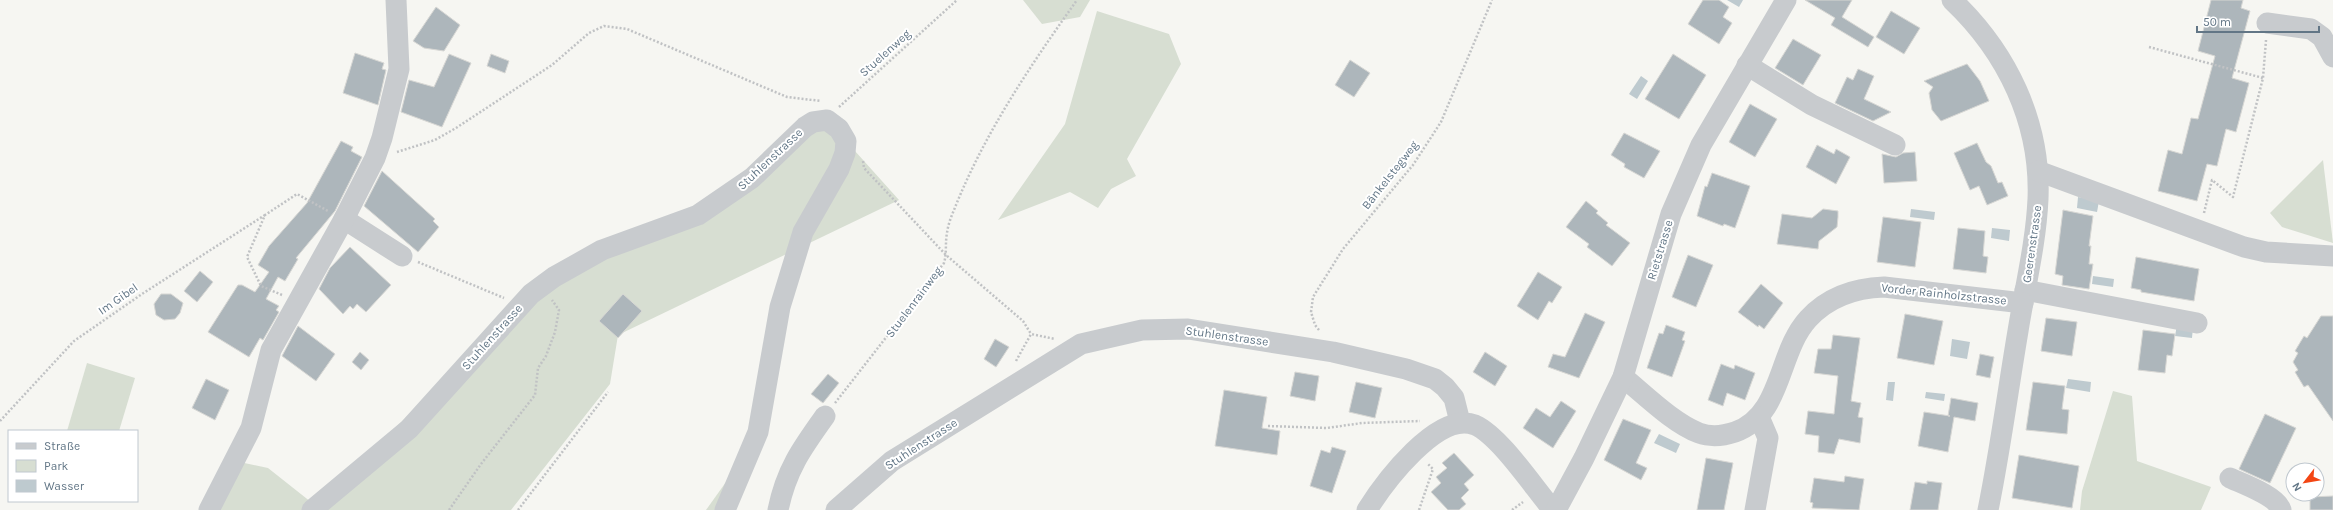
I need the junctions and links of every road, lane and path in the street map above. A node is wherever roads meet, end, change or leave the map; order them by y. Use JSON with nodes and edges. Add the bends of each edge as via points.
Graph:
{"nodes":[{"id":1,"x":396,"y":0,"type":"edge"},
{"id":2,"x":957,"y":0,"type":"edge"},
{"id":3,"x":1077,"y":0,"type":"edge"},
{"id":4,"x":1492,"y":0,"type":"edge"},
{"id":5,"x":1786,"y":0,"type":"edge"},
{"id":6,"x":1952,"y":0,"type":"edge"},
{"id":7,"x":2267,"y":23,"type":"joint"},
{"id":8,"x":2150,"y":47,"type":"dead end"},
{"id":9,"x":2333,"y":57,"type":"edge"},
{"id":10,"x":1747,"y":65,"type":"junction"},
{"id":11,"x":2263,"y":78,"type":"junction"},
{"id":12,"x":831,"y":115,"type":"junction"},
{"id":13,"x":1895,"y":145,"type":"dead end"},
{"id":14,"x":375,"y":158,"type":"junction"},
{"id":15,"x":864,"y":168,"type":"dead end"},
{"id":16,"x":2038,"y":171,"type":"junction"},
{"id":17,"x":2204,"y":212,"type":"dead end"},
{"id":18,"x":265,"y":215,"type":"junction"},
{"id":19,"x":344,"y":219,"type":"junction"},
{"id":20,"x":946,"y":255,"type":"junction"},
{"id":21,"x":402,"y":256,"type":"joint"},
{"id":22,"x":2333,"y":256,"type":"edge"},
{"id":23,"x":2024,"y":296,"type":"junction"},
{"id":24,"x":550,"y":298,"type":"dead end"},
{"id":25,"x":510,"y":301,"type":"dead end"},
{"id":26,"x":298,"y":303,"type":"junction"},
{"id":27,"x":2197,"y":323,"type":"dead end"},
{"id":28,"x":1031,"y":334,"type":"dead end"},
{"id":29,"x":1333,"y":352,"type":"junction"},
{"id":30,"x":1623,"y":377,"type":"junction"},
{"id":31,"x":608,"y":392,"type":"dead end"},
{"id":32,"x":825,"y":416,"type":"joint"},
{"id":33,"x":1759,"y":417,"type":"junction"},
{"id":34,"x":0,"y":421,"type":"edge"},
{"id":35,"x":1452,"y":425,"type":"junction"},
{"id":36,"x":1268,"y":426,"type":"dead end"},
{"id":37,"x":1416,"y":450,"type":"junction"},
{"id":38,"x":2230,"y":478,"type":"dead end"},
{"id":39,"x":1525,"y":501,"type":"dead end"},
{"id":40,"x":210,"y":510,"type":"edge"},
{"id":41,"x":312,"y":510,"type":"edge"},
{"id":42,"x":448,"y":510,"type":"edge"},
{"id":43,"x":518,"y":510,"type":"edge"},
{"id":44,"x":725,"y":510,"type":"edge"},
{"id":45,"x":778,"y":510,"type":"edge"},
{"id":46,"x":836,"y":510,"type":"edge"},
{"id":47,"x":1367,"y":510,"type":"edge"},
{"id":48,"x":1420,"y":510,"type":"edge"},
{"id":49,"x":1512,"y":510,"type":"edge"},
{"id":50,"x":1553,"y":510,"type":"edge"},
{"id":51,"x":1556,"y":510,"type":"edge"},
{"id":52,"x":1755,"y":510,"type":"edge"},
{"id":53,"x":1988,"y":510,"type":"edge"},
{"id":54,"x":2281,"y":510,"type":"edge"}],
"edges":[{"from":1,"to":14,"type":"street","via":[[399,69],[389,117]]},
{"from":2,"to":12,"type":"path","name":"Stuelenweg"},
{"from":3,"to":20,"type":"path","name":"Stuelenrainweg","via":[[990,131],[953,211],[947,233]]},
{"from":4,"to":29,"type":"path","name":"Bänkelstegweg","via":[[1441,122],[1413,165],[1343,249],[1313,297],[1311,312],[1315,326]]},
{"from":5,"to":10,"type":"street","name":"Rietstrasse"},
{"from":6,"to":16,"type":"street","name":"Geerenstrasse","via":[[1973,20],[2009,73],[2023,103],[2032,133]]},
{"from":7,"to":9,"type":"street","via":[[2311,30],[2322,36]]},
{"from":7,"to":11,"type":"path"},
{"from":8,"to":11,"type":"path"},
{"from":10,"to":13,"type":"street","via":[[1812,105]]},
{"from":10,"to":30,"type":"street","name":"Rietstrasse","via":[[1701,145],[1671,214]]},
{"from":11,"to":17,"type":"path","via":[[2233,197],[2212,180]]},
{"from":12,"to":14,"type":"path","via":[[828,102],[787,97],[627,29],[604,26],[589,33],[546,69],[440,137]]},
{"from":12,"to":41,"type":"street","name":"Stuhlenstrasse","via":[[805,127],[752,178],[698,215],[602,250],[554,277],[531,294],[410,429]]},
{"from":12,"to":44,"type":"street","via":[[846,141],[845,152],[839,168],[803,232],[780,307],[758,432]]},
{"from":14,"to":19,"type":"street"},
{"from":15,"to":20,"type":"path"},
{"from":16,"to":22,"type":"street","via":[[2244,247],[2266,252]]},
{"from":16,"to":23,"type":"street","name":"Geerenstrasse","via":[[2036,221]]},
{"from":18,"to":19,"type":"path","name":"Im Gibel","via":[[297,194]]},
{"from":18,"to":26,"type":"path","via":[[247,257],[261,286]]},
{"from":18,"to":34,"type":"path","name":"Im Gibel","via":[[74,341]]},
{"from":19,"to":21,"type":"street"},
{"from":19,"to":26,"type":"street"},
{"from":20,"to":28,"type":"path","via":[[1023,321]]},
{"from":20,"to":32,"type":"path","name":"Stuelenrainweg","via":[[936,274]]},
{"from":21,"to":25,"type":"path"},
{"from":23,"to":27,"type":"street","name":"Vorder Rainholzstrasse"},
{"from":23,"to":33,"type":"street","name":"Vorder Rainholzstrasse","via":[[1884,287],[1864,287],[1844,294],[1820,308],[1796,335],[1769,403]]},
{"from":23,"to":53,"type":"street","name":"Geerenstrasse"},
{"from":24,"to":42,"type":"path","via":[[559,310],[550,344],[538,368],[535,395]]},
{"from":26,"to":40,"type":"street","via":[[272,350],[251,428]]},
{"from":29,"to":35,"type":"street","name":"Stuhlenstrasse","via":[[1406,369],[1434,379],[1454,398]]},
{"from":29,"to":46,"type":"street","name":"Stuhlenstrasse","via":[[1188,329],[1142,330],[1081,344],[892,461]]},
{"from":30,"to":33,"type":"street","name":"Vorder Rainholzstrasse","via":[[1681,423],[1703,434],[1715,436],[1732,433],[1749,426]]},
{"from":30,"to":51,"type":"street","name":"Rietstrasse"},
{"from":31,"to":43,"type":"path"},
{"from":32,"to":45,"type":"street","via":[[794,461],[782,491]]},
{"from":33,"to":52,"type":"street","via":[[1768,438]]},
{"from":35,"to":36,"type":"path","via":[[1435,421],[1362,422],[1327,428]]},
{"from":35,"to":37,"type":"street"},
{"from":35,"to":50,"type":"street","via":[[1475,425],[1498,442]]},
{"from":37,"to":47,"type":"street"},
{"from":37,"to":48,"type":"path","via":[[1433,469]]},
{"from":38,"to":54,"type":"street","via":[[2269,497]]},
{"from":39,"to":49,"type":"path"}]}
